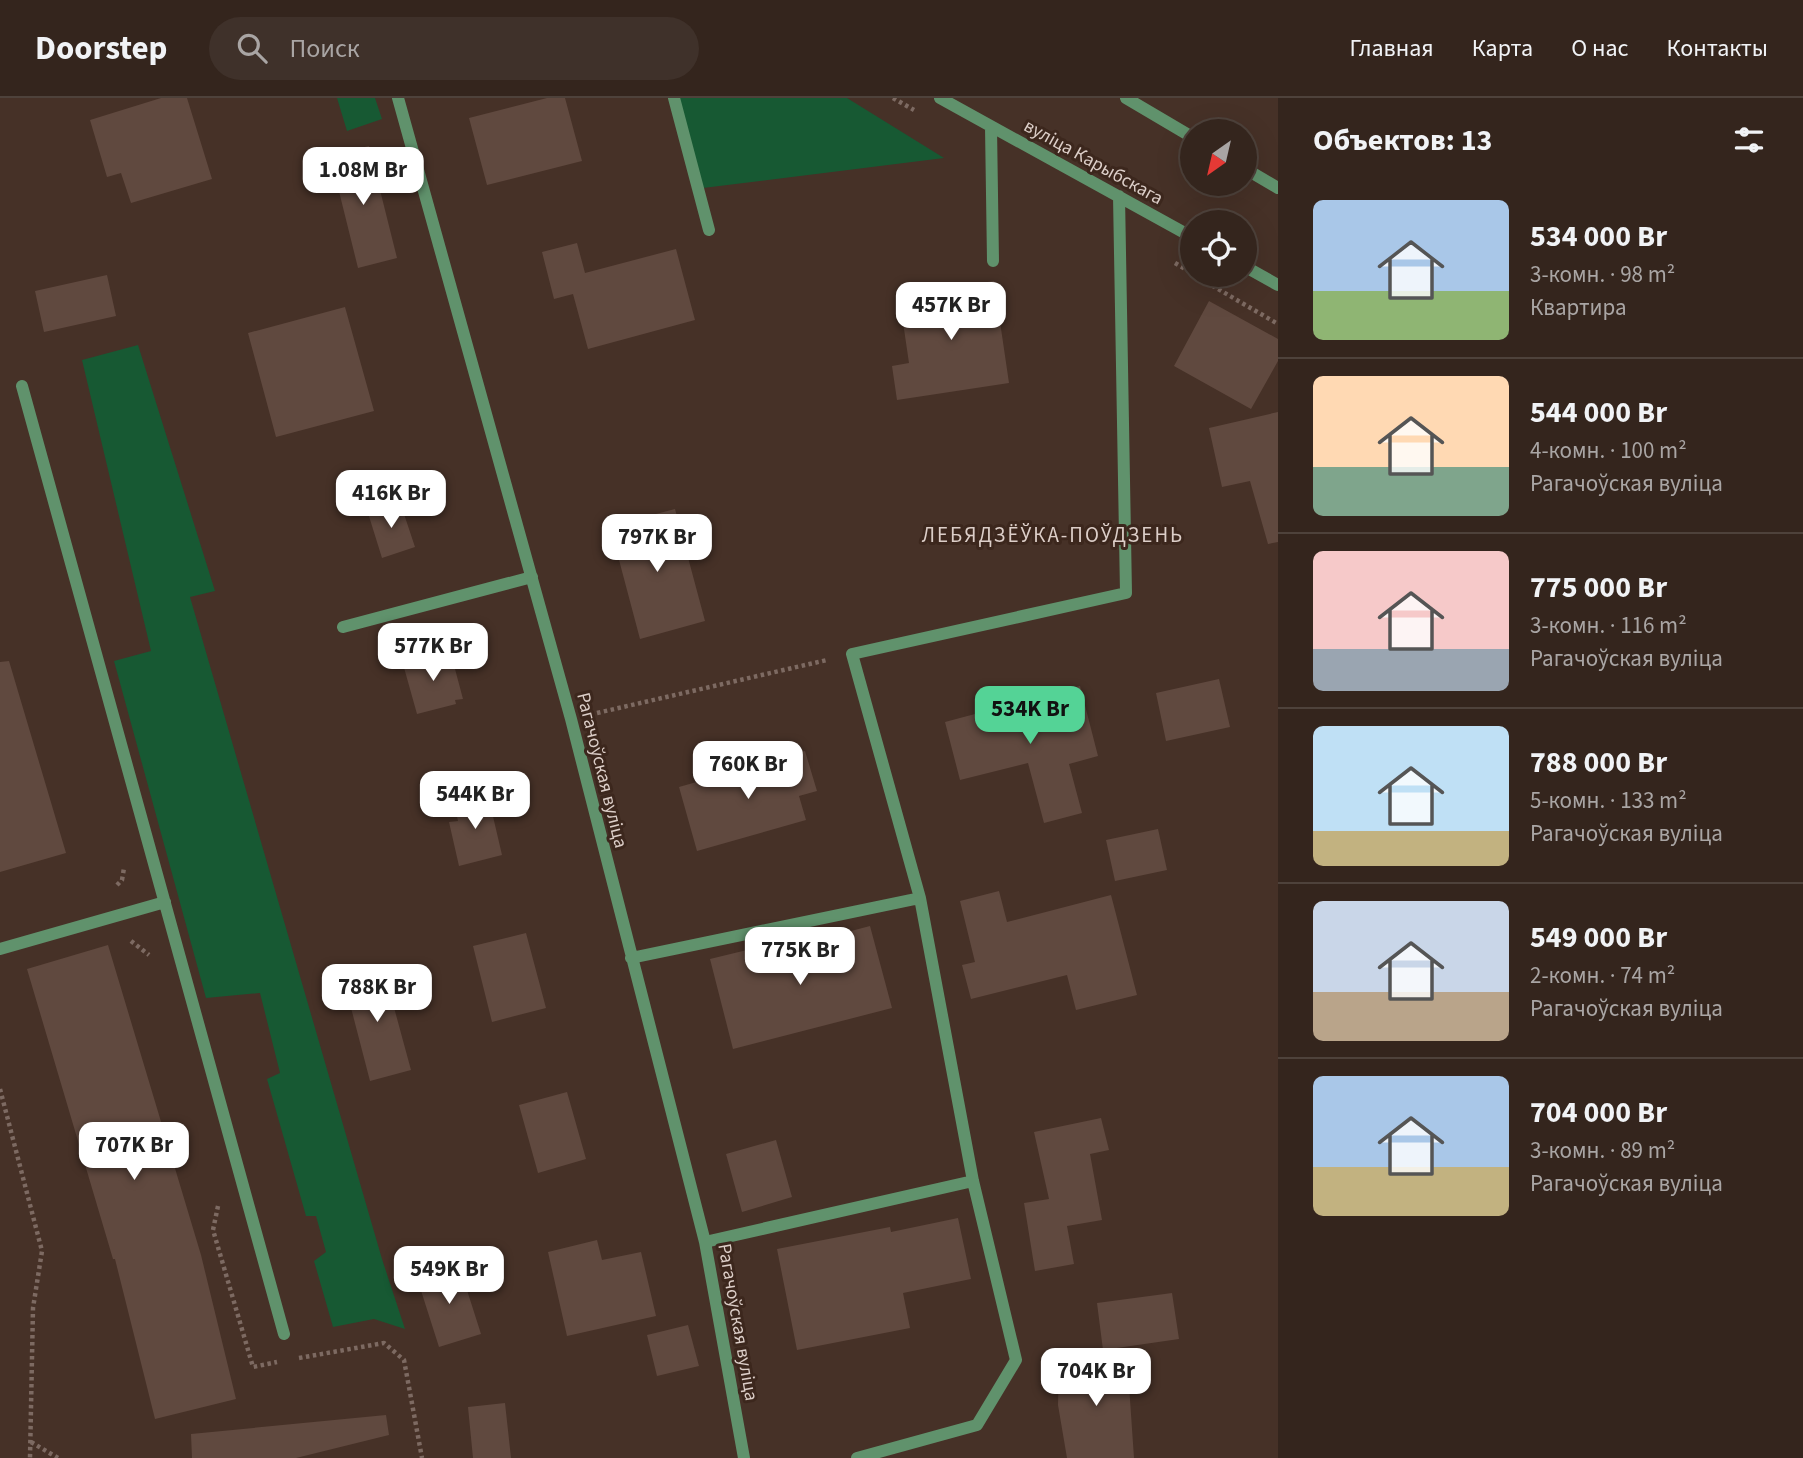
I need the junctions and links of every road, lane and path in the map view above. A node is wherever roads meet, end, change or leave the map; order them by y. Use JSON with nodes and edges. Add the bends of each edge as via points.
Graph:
{"nodes":[{"id":1,"x":398,"y":98,"type":"edge"},
{"id":2,"x":674,"y":98,"type":"edge"},
{"id":3,"x":940,"y":98,"type":"edge"},
{"id":4,"x":1126,"y":98,"type":"edge"},
{"id":5,"x":991,"y":127,"type":"junction"},
{"id":6,"x":1180,"y":130,"type":"edge"},
{"id":7,"x":1257,"y":176,"type":"edge"},
{"id":8,"x":1278,"y":188,"type":"edge"},
{"id":9,"x":1119,"y":196,"type":"junction"},
{"id":10,"x":709,"y":230,"type":"dead end"},
{"id":11,"x":1180,"y":230,"type":"edge"},
{"id":12,"x":993,"y":261,"type":"dead end"},
{"id":13,"x":1257,"y":273,"type":"edge"},
{"id":14,"x":1278,"y":285,"type":"edge"},
{"id":15,"x":1215,"y":287,"type":"edge"},
{"id":16,"x":1278,"y":324,"type":"edge"},
{"id":17,"x":22,"y":386,"type":"dead end"},
{"id":18,"x":532,"y":576,"type":"junction"},
{"id":19,"x":343,"y":627,"type":"dead end"},
{"id":20,"x":852,"y":654,"type":"junction"},
{"id":21,"x":571,"y":719,"type":"junction"},
{"id":22,"x":125,"y":862,"type":"dead end"},
{"id":23,"x":116,"y":888,"type":"dead end"},
{"id":24,"x":920,"y":898,"type":"junction"},
{"id":25,"x":165,"y":902,"type":"junction"},
{"id":26,"x":0,"y":949,"type":"edge"},
{"id":27,"x":631,"y":958,"type":"junction"},
{"id":28,"x":0,"y":1089,"type":"edge"},
{"id":29,"x":973,"y":1181,"type":"junction"},
{"id":30,"x":705,"y":1242,"type":"junction"},
{"id":31,"x":284,"y":1335,"type":"dead end"},
{"id":32,"x":31,"y":1441,"type":"junction"},
{"id":33,"x":30,"y":1458,"type":"edge"},
{"id":34,"x":58,"y":1458,"type":"edge"},
{"id":35,"x":744,"y":1458,"type":"edge"},
{"id":36,"x":858,"y":1458,"type":"edge"}],
"edges":[{"from":1,"to":18,"type":"street","name":"Рагачоўская вуліца"},
{"from":2,"to":10,"type":"street"},
{"from":3,"to":5,"type":"street","name":"вуліца Карыбскага"},
{"from":4,"to":6,"type":"street"},
{"from":5,"to":9,"type":"street","name":"вуліца Карыбскага"},
{"from":5,"to":12,"type":"street"},
{"from":7,"to":8,"type":"street"},
{"from":9,"to":11,"type":"street","name":"вуліца Карыбскага"},
{"from":9,"to":20,"type":"street","via":[[1126,593]]},
{"from":13,"to":14,"type":"street"},
{"from":15,"to":16,"type":"path"},
{"from":17,"to":25,"type":"street"},
{"from":18,"to":19,"type":"street"},
{"from":18,"to":21,"type":"street","name":"Рагачоўская вуліца"},
{"from":20,"to":21,"type":"path"},
{"from":20,"to":24,"type":"street"},
{"from":21,"to":27,"type":"street","name":"Рагачоўская вуліца"},
{"from":22,"to":23,"type":"path"},
{"from":24,"to":27,"type":"street"},
{"from":24,"to":29,"type":"street"},
{"from":25,"to":26,"type":"street"},
{"from":25,"to":31,"type":"street"},
{"from":27,"to":30,"type":"street","name":"Рагачоўская вуліца"},
{"from":28,"to":32,"type":"path","via":[[42,1251],[33,1308]]},
{"from":29,"to":30,"type":"street"},
{"from":29,"to":36,"type":"street","via":[[1016,1360],[977,1425]]},
{"from":30,"to":35,"type":"street","name":"Рагачоўская вуліца"},
{"from":32,"to":33,"type":"path"},
{"from":32,"to":34,"type":"path"}]}
